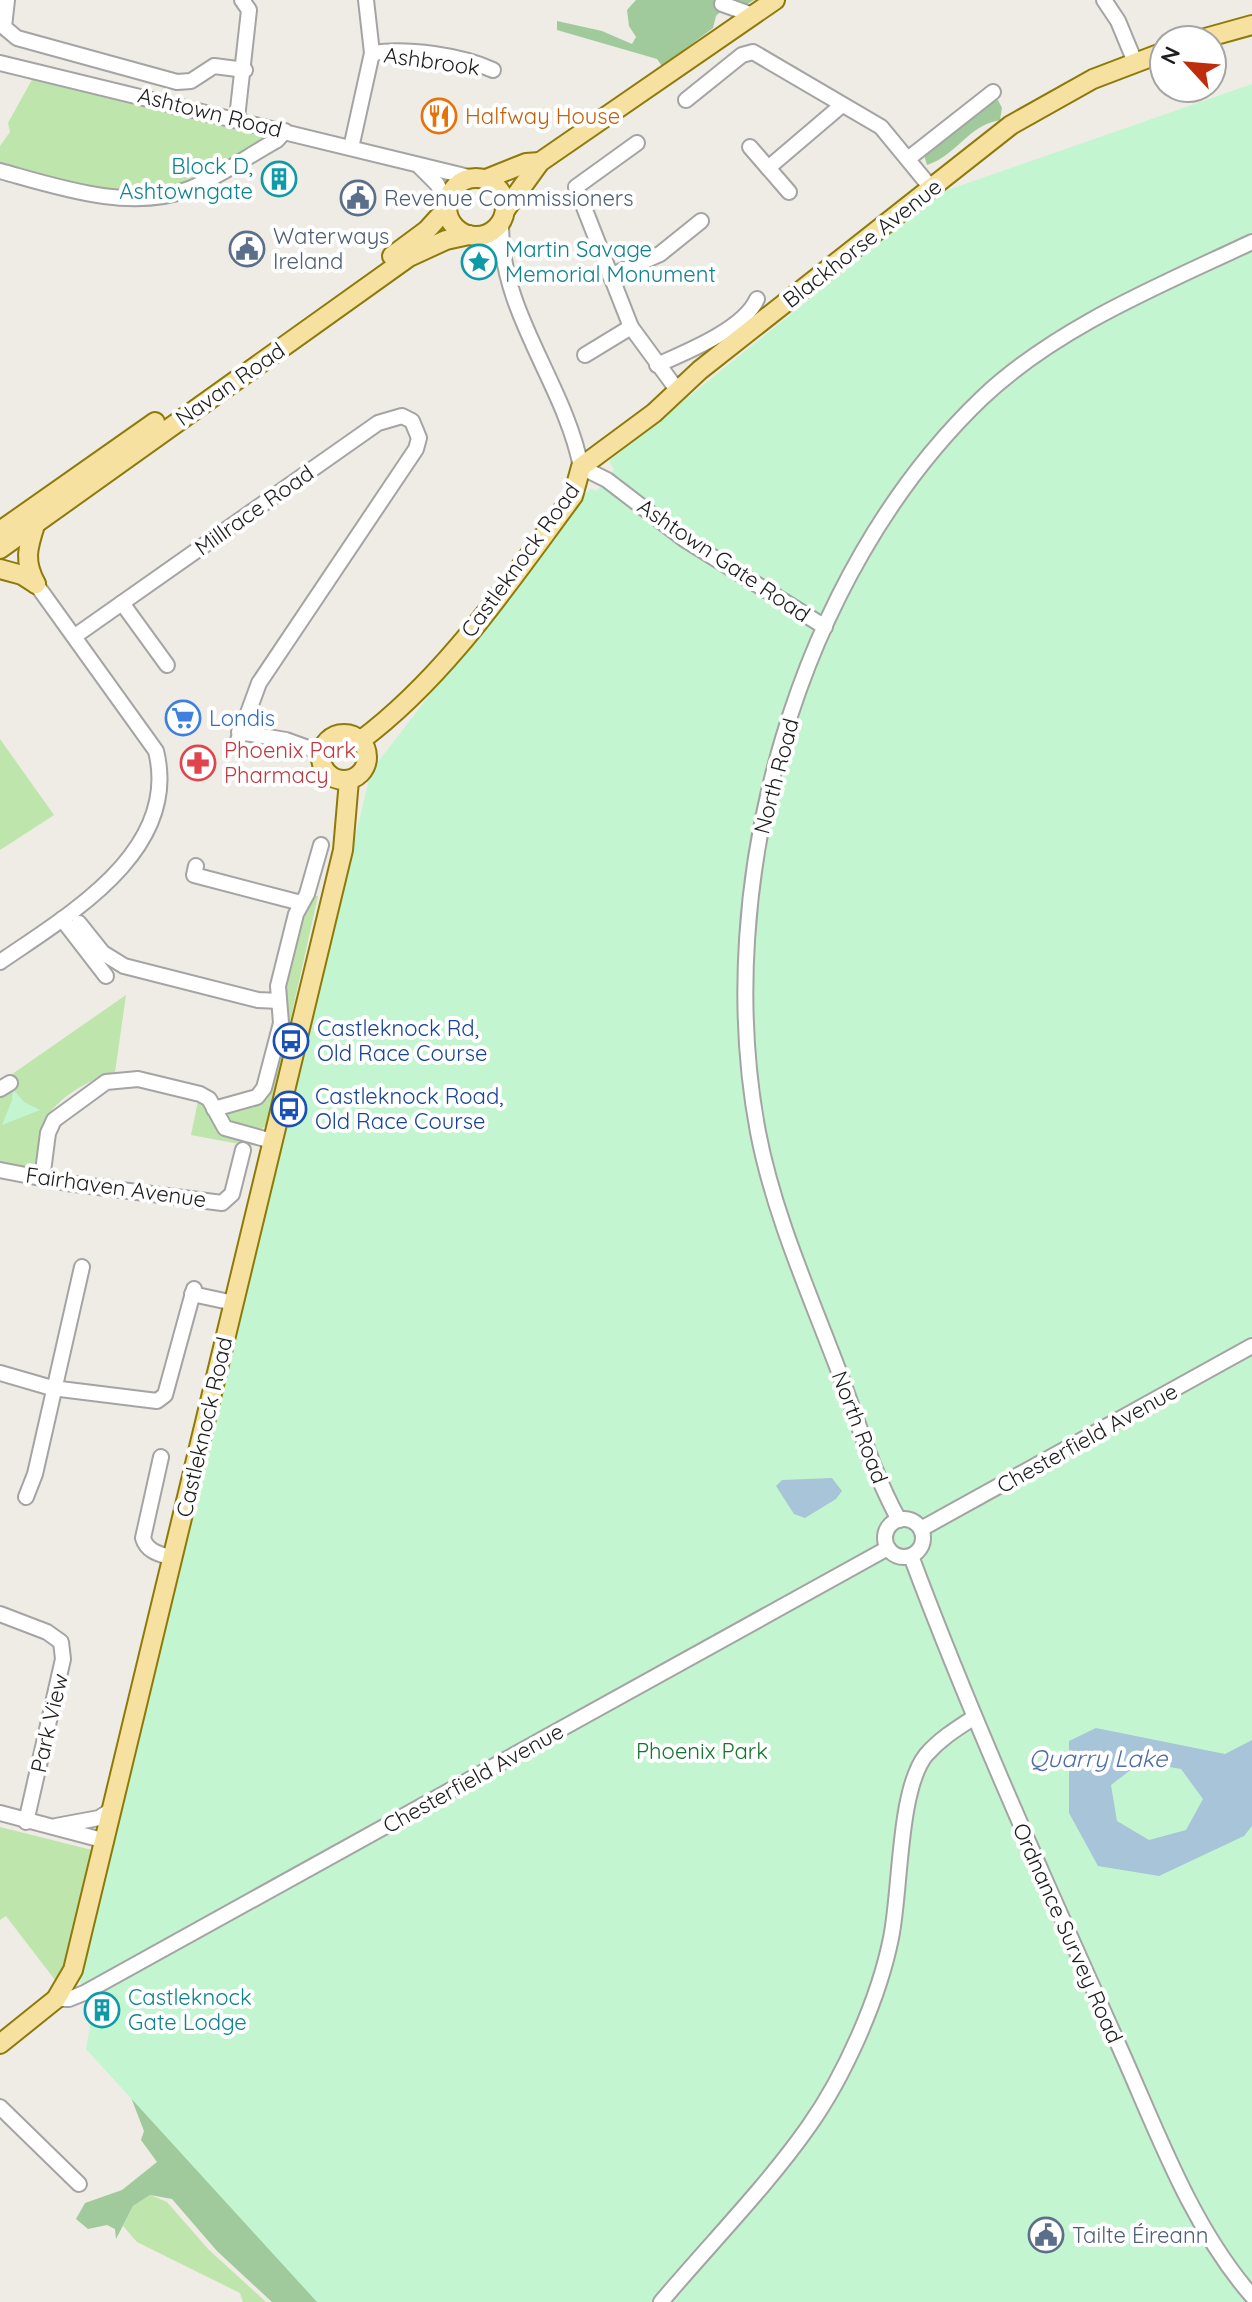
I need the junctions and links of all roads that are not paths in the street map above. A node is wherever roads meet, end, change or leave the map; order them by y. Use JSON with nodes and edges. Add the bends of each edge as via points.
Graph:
{"nodes":[{"id":1,"x":7,"y":0,"type":"edge"},
{"id":2,"x":242,"y":0,"type":"edge"},
{"id":3,"x":366,"y":0,"type":"edge"},
{"id":4,"x":775,"y":0,"type":"edge"},
{"id":5,"x":1104,"y":0,"type":"edge"},
{"id":6,"x":720,"y":2,"type":"edge"},
{"id":7,"x":753,"y":15,"type":"junction"},
{"id":8,"x":1252,"y":25,"type":"edge"},
{"id":9,"x":731,"y":30,"type":"junction"},
{"id":10,"x":1228,"y":32,"type":"edge"},
{"id":11,"x":372,"y":53,"type":"junction"},
{"id":12,"x":1148,"y":58,"type":"edge"},
{"id":13,"x":1135,"y":62,"type":"junction"},
{"id":14,"x":0,"y":63,"type":"edge"},
{"id":15,"x":245,"y":70,"type":"junction"},
{"id":16,"x":493,"y":70,"type":"dead end"},
{"id":17,"x":993,"y":92,"type":"dead end"},
{"id":18,"x":686,"y":100,"type":"dead end"},
{"id":19,"x":842,"y":105,"type":"junction"},
{"id":20,"x":237,"y":118,"type":"junction"},
{"id":21,"x":285,"y":131,"type":"junction"},
{"id":22,"x":637,"y":143,"type":"dead end"},
{"id":23,"x":750,"y":147,"type":"dead end"},
{"id":24,"x":351,"y":148,"type":"junction"},
{"id":25,"x":909,"y":158,"type":"junction"},
{"id":26,"x":540,"y":162,"type":"junction"},
{"id":27,"x":420,"y":167,"type":"junction"},
{"id":28,"x":768,"y":168,"type":"junction"},
{"id":29,"x":0,"y":171,"type":"edge"},
{"id":30,"x":480,"y":179,"type":"junction"},
{"id":31,"x":932,"y":189,"type":"junction"},
{"id":32,"x":789,"y":192,"type":"dead end"},
{"id":33,"x":447,"y":206,"type":"junction"},
{"id":34,"x":503,"y":216,"type":"junction"},
{"id":35,"x":701,"y":221,"type":"dead end"},
{"id":36,"x":476,"y":236,"type":"junction"},
{"id":37,"x":1252,"y":242,"type":"edge"},
{"id":38,"x":502,"y":256,"type":"junction"},
{"id":39,"x":610,"y":276,"type":"junction"},
{"id":40,"x":757,"y":299,"type":"dead end"},
{"id":41,"x":631,"y":327,"type":"junction"},
{"id":42,"x":585,"y":355,"type":"dead end"},
{"id":43,"x":657,"y":365,"type":"junction"},
{"id":44,"x":678,"y":391,"type":"junction"},
{"id":45,"x":581,"y":467,"type":"junction"},
{"id":46,"x":36,"y":522,"type":"junction"},
{"id":47,"x":0,"y":531,"type":"edge"},
{"id":48,"x":0,"y":549,"type":"edge"},
{"id":49,"x":0,"y":569,"type":"edge"},
{"id":50,"x":36,"y":584,"type":"junction"},
{"id":51,"x":122,"y":603,"type":"junction"},
{"id":52,"x":825,"y":627,"type":"junction"},
{"id":53,"x":75,"y":636,"type":"junction"},
{"id":54,"x":167,"y":665,"type":"dead end"},
{"id":55,"x":360,"y":741,"type":"junction"},
{"id":56,"x":322,"y":753,"type":"junction"},
{"id":57,"x":349,"y":780,"type":"junction"},
{"id":58,"x":321,"y":845,"type":"dead end"},
{"id":59,"x":196,"y":866,"type":"dead end"},
{"id":60,"x":301,"y":903,"type":"junction"},
{"id":61,"x":62,"y":919,"type":"junction"},
{"id":62,"x":79,"y":923,"type":"dead end"},
{"id":63,"x":0,"y":962,"type":"edge"},
{"id":64,"x":116,"y":974,"type":"junction"},
{"id":65,"x":279,"y":1001,"type":"junction"},
{"id":66,"x":214,"y":1109,"type":"junction"},
{"id":67,"x":272,"y":1141,"type":"junction"},
{"id":68,"x":243,"y":1150,"type":"dead end"},
{"id":69,"x":0,"y":1170,"type":"edge"},
{"id":70,"x":42,"y":1179,"type":"junction"},
{"id":71,"x":82,"y":1267,"type":"dead end"},
{"id":72,"x":234,"y":1303,"type":"junction"},
{"id":73,"x":1252,"y":1346,"type":"edge"},
{"id":74,"x":0,"y":1373,"type":"edge"},
{"id":75,"x":52,"y":1388,"type":"junction"},
{"id":76,"x":161,"y":1457,"type":"dead end"},
{"id":77,"x":26,"y":1497,"type":"dead end"},
{"id":78,"x":899,"y":1520,"type":"junction"},
{"id":79,"x":921,"y":1529,"type":"junction"},
{"id":80,"x":888,"y":1548,"type":"junction"},
{"id":81,"x":911,"y":1556,"type":"junction"},
{"id":82,"x":173,"y":1558,"type":"junction"},
{"id":83,"x":0,"y":1614,"type":"edge"},
{"id":84,"x":973,"y":1718,"type":"junction"},
{"id":85,"x":113,"y":1809,"type":"junction"},
{"id":86,"x":0,"y":1813,"type":"edge"},
{"id":87,"x":26,"y":1822,"type":"junction"},
{"id":88,"x":47,"y":1827,"type":"junction"},
{"id":89,"x":106,"y":1841,"type":"junction"},
{"id":90,"x":56,"y":1999,"type":"junction"},
{"id":91,"x":0,"y":2044,"type":"edge"},
{"id":92,"x":0,"y":2107,"type":"edge"},
{"id":93,"x":79,"y":2184,"type":"dead end"},
{"id":94,"x":1252,"y":2296,"type":"edge"},
{"id":95,"x":661,"y":2302,"type":"edge"}],
"edges":[{"from":1,"to":15,"type":"street","via":[[4,27],[17,38],[177,82],[191,81],[214,66]]},
{"from":2,"to":15,"type":"street","via":[[249,10]]},
{"from":3,"to":11,"type":"street","name":"Ashbrook"},
{"from":4,"to":7,"type":"main road"},
{"from":5,"to":13,"type":"street"},
{"from":6,"to":7,"type":"street"},
{"from":6,"to":9,"type":"street"},
{"from":7,"to":9,"type":"main road"},
{"from":8,"to":10,"type":"main road"},
{"from":9,"to":26,"type":"main road"},
{"from":11,"to":16,"type":"street","name":"Ashbrook","via":[[414,54]]},
{"from":11,"to":24,"type":"street","name":"Ashbrook"},
{"from":12,"to":13,"type":"main road","name":"Blackhorse Avenue"},
{"from":13,"to":31,"type":"main road","name":"Blackhorse Avenue","via":[[1049,101]]},
{"from":14,"to":20,"type":"street","name":"Ashtown Road"},
{"from":15,"to":20,"type":"street"},
{"from":17,"to":25,"type":"street"},
{"from":18,"to":19,"type":"street","via":[[753,52]]},
{"from":19,"to":25,"type":"street","via":[[881,127]]},
{"from":19,"to":28,"type":"street"},
{"from":20,"to":21,"type":"street","name":"Ashtown Road"},
{"from":21,"to":24,"type":"street","name":"Ashtown Road"},
{"from":21,"to":29,"type":"street","via":[[189,189],[150,198],[103,196]]},
{"from":22,"to":39,"type":"street","via":[[576,187]]},
{"from":23,"to":28,"type":"street"},
{"from":24,"to":27,"type":"street","name":"Ashtown Road"},
{"from":25,"to":31,"type":"street"},
{"from":26,"to":30,"type":"main road"},
{"from":26,"to":34,"type":"main road"},
{"from":27,"to":30,"type":"street","name":"Ashtown Road"},
{"from":27,"to":33,"type":"street","via":[[437,184]]},
{"from":28,"to":32,"type":"street"},
{"from":30,"to":33,"type":"main road","via":[[458,184]]},
{"from":30,"to":34,"type":"main road","via":[[499,189]]},
{"from":31,"to":44,"type":"main road","name":"Blackhorse Avenue"},
{"from":33,"to":36,"type":"main road","via":[[453,225]]},
{"from":33,"to":47,"type":"main road","name":"Navan Road","via":[[427,230],[348,288]]},
{"from":34,"to":36,"type":"main road"},
{"from":34,"to":38,"type":"street","name":"Castleknock Road"},
{"from":35,"to":39,"type":"street","via":[[660,254]]},
{"from":36,"to":38,"type":"street"},
{"from":36,"to":46,"type":"main road","name":"Navan Road","via":[[446,240],[409,257]]},
{"from":37,"to":52,"type":"street","name":"North Road","via":[[1078,328],[981,399],[902,492]]},
{"from":38,"to":45,"type":"street","name":"Castleknock Road","via":[[514,301],[575,437]]},
{"from":39,"to":41,"type":"street"},
{"from":40,"to":43,"type":"street","via":[[750,311],[705,343]]},
{"from":41,"to":42,"type":"street"},
{"from":41,"to":43,"type":"street"},
{"from":43,"to":44,"type":"street"},
{"from":44,"to":45,"type":"main road","name":"Blackhorse Avenue"},
{"from":45,"to":52,"type":"street","name":"Ashtown Gate Road"},
{"from":45,"to":55,"type":"main road","name":"Castleknock Road","via":[[573,496],[432,678]]},
{"from":46,"to":48,"type":"main road","name":"Navan Road"},
{"from":46,"to":50,"type":"main road","via":[[26,560]]},
{"from":49,"to":50,"type":"main road"},
{"from":50,"to":53,"type":"street"},
{"from":51,"to":53,"type":"street","name":"Millrace Road"},
{"from":51,"to":54,"type":"street"},
{"from":51,"to":56,"type":"street","name":"Millrace Road","via":[[380,421],[402,416],[412,421],[419,438],[416,449],[259,683],[238,737],[265,735]]},
{"from":52,"to":78,"type":"street","name":"North Road","via":[[780,745],[757,846],[746,1018],[750,1080],[769,1175]]},
{"from":53,"to":61,"type":"street","via":[[156,751],[159,773],[154,813],[136,851]]},
{"from":55,"to":56,"type":"main road","via":[[341,735],[328,741]]},
{"from":55,"to":57,"type":"main road","via":[[367,760],[361,773]]},
{"from":56,"to":57,"type":"main road","via":[[328,774]]},
{"from":57,"to":67,"type":"main road","name":"Castleknock Road","via":[[343,850]]},
{"from":58,"to":60,"type":"street"},
{"from":59,"to":60,"type":"street","via":[[194,875]]},
{"from":60,"to":65,"type":"street","via":[[278,986]]},
{"from":61,"to":63,"type":"street"},
{"from":61,"to":64,"type":"street"},
{"from":62,"to":64,"type":"street"},
{"from":64,"to":65,"type":"street"},
{"from":65,"to":66,"type":"street","via":[[281,1023],[261,1093]]},
{"from":66,"to":67,"type":"street","via":[[225,1128]]},
{"from":66,"to":70,"type":"street","via":[[200,1094],[138,1079],[106,1082],[54,1120]]},
{"from":67,"to":72,"type":"main road","name":"Castleknock Road"},
{"from":68,"to":70,"type":"street","name":"Fairhaven Avenue","via":[[232,1194],[222,1203]]},
{"from":69,"to":70,"type":"street","name":"Fairhaven Avenue"},
{"from":71,"to":75,"type":"street"},
{"from":72,"to":75,"type":"street","via":[[193,1292],[162,1399]]},
{"from":72,"to":82,"type":"main road","name":"Castleknock Road"},
{"from":73,"to":79,"type":"street","name":"Chesterfield Avenue"},
{"from":74,"to":75,"type":"street"},
{"from":75,"to":77,"type":"street"},
{"from":76,"to":82,"type":"street","via":[[143,1538],[154,1552]]},
{"from":78,"to":79,"type":"street"},
{"from":78,"to":80,"type":"street","via":[[886,1531]]},
{"from":79,"to":81,"type":"street","via":[[922,1546]]},
{"from":80,"to":81,"type":"street","via":[[897,1556]]},
{"from":80,"to":90,"type":"street","name":"Chesterfield Avenue","via":[[90,1990]]},
{"from":81,"to":84,"type":"street","name":"Ordnance Survey Road"},
{"from":82,"to":85,"type":"main road","name":"Castleknock Road"},
{"from":83,"to":87,"type":"street","name":"Park View","via":[[61,1642],[63,1659]]},
{"from":84,"to":94,"type":"street","name":"Ordnance Survey Road","via":[[1191,2200],[1224,2260]]},
{"from":84,"to":95,"type":"street","via":[[942,1739],[912,1782],[891,1939],[834,2086],[809,2127]]},
{"from":85,"to":88,"type":"street","via":[[99,1818]]},
{"from":85,"to":89,"type":"main road","name":"Castleknock Road"},
{"from":86,"to":87,"type":"street"},
{"from":87,"to":88,"type":"street"},
{"from":88,"to":89,"type":"street"},
{"from":89,"to":90,"type":"main road","name":"Castleknock Road","via":[[73,1970]]},
{"from":90,"to":91,"type":"main road","name":"Castleknock Road"},
{"from":92,"to":93,"type":"street"}]}
